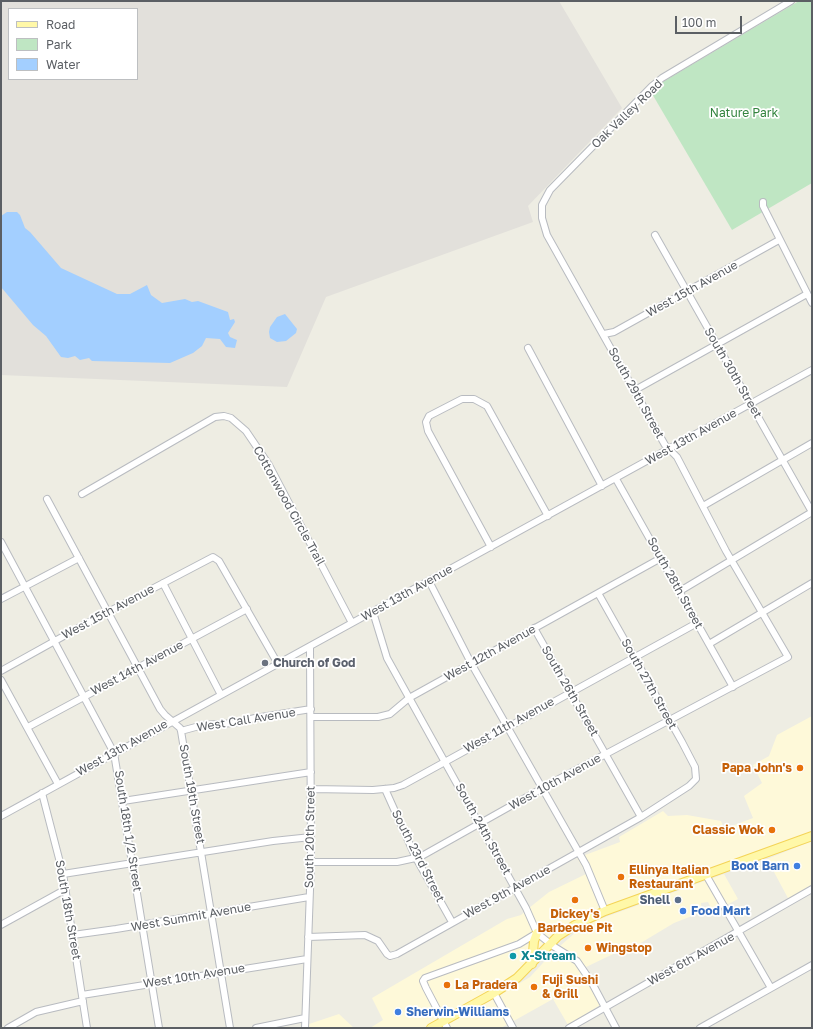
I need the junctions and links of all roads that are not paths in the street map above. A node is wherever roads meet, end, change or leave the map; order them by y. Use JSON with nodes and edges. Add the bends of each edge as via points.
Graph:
{"nodes":[{"id":1,"x":791,"y":1,"type":"edge"},
{"id":2,"x":763,"y":202,"type":"dead end"},
{"id":3,"x":546,"y":232,"type":"joint"},
{"id":4,"x":655,"y":235,"type":"dead end"},
{"id":5,"x":779,"y":240,"type":"junction"},
{"id":6,"x":686,"y":292,"type":"junction"},
{"id":7,"x":807,"y":294,"type":"junction"},
{"id":8,"x":812,"y":303,"type":"edge"},
{"id":9,"x":604,"y":334,"type":"junction"},
{"id":10,"x":717,"y":344,"type":"junction"},
{"id":11,"x":528,"y":348,"type":"dead end"},
{"id":12,"x":812,"y":370,"type":"edge"},
{"id":13,"x":635,"y":390,"type":"junction"},
{"id":14,"x":751,"y":403,"type":"junction"},
{"id":15,"x":812,"y":443,"type":"edge"},
{"id":16,"x":670,"y":449,"type":"junction"},
{"id":17,"x":783,"y":459,"type":"junction"},
{"id":18,"x":616,"y":479,"type":"junction"},
{"id":19,"x":602,"y":486,"type":"junction"},
{"id":20,"x":82,"y":494,"type":"dead end"},
{"id":21,"x":47,"y":499,"type":"dead end"},
{"id":22,"x":703,"y":506,"type":"junction"},
{"id":23,"x":812,"y":512,"type":"edge"},
{"id":24,"x":548,"y":516,"type":"junction"},
{"id":25,"x":1,"y":542,"type":"edge"},
{"id":26,"x":491,"y":547,"type":"junction"},
{"id":27,"x":79,"y":558,"type":"junction"},
{"id":28,"x":661,"y":558,"type":"junction"},
{"id":29,"x":731,"y":559,"type":"junction"},
{"id":30,"x":429,"y":581,"type":"junction"},
{"id":31,"x":163,"y":583,"type":"junction"},
{"id":32,"x":812,"y":583,"type":"edge"},
{"id":33,"x":24,"y":586,"type":"junction"},
{"id":34,"x":680,"y":591,"type":"junction"},
{"id":35,"x":598,"y":593,"type":"junction"},
{"id":36,"x":1,"y":599,"type":"edge"},
{"id":37,"x":247,"y":609,"type":"junction"},
{"id":38,"x":108,"y":612,"type":"junction"},
{"id":39,"x":373,"y":612,"type":"junction"},
{"id":40,"x":762,"y":612,"type":"junction"},
{"id":41,"x":697,"y":623,"type":"junction"},
{"id":42,"x":352,"y":624,"type":"junction"},
{"id":43,"x":534,"y":628,"type":"junction"},
{"id":44,"x":192,"y":638,"type":"junction"},
{"id":45,"x":54,"y":642,"type":"junction"},
{"id":46,"x":709,"y":644,"type":"junction"},
{"id":47,"x":310,"y":647,"type":"junction"},
{"id":48,"x":634,"y":656,"type":"junction"},
{"id":49,"x":788,"y":657,"type":"joint"},
{"id":50,"x":471,"y":663,"type":"junction"},
{"id":51,"x":278,"y":664,"type":"junction"},
{"id":52,"x":138,"y":667,"type":"junction"},
{"id":53,"x":1,"y":671,"type":"edge"},
{"id":54,"x":1,"y":680,"type":"edge"},
{"id":55,"x":733,"y":687,"type":"junction"},
{"id":56,"x":570,"y":691,"type":"junction"},
{"id":57,"x":221,"y":695,"type":"junction"},
{"id":58,"x":84,"y":696,"type":"junction"},
{"id":59,"x":409,"y":698,"type":"junction"},
{"id":60,"x":311,"y":709,"type":"junction"},
{"id":61,"x":312,"y":717,"type":"junction"},
{"id":62,"x":172,"y":721,"type":"junction"},
{"id":63,"x":670,"y":721,"type":"junction"},
{"id":64,"x":507,"y":726,"type":"junction"},
{"id":65,"x":28,"y":728,"type":"junction"},
{"id":66,"x":181,"y":731,"type":"junction"},
{"id":67,"x":114,"y":753,"type":"junction"},
{"id":68,"x":606,"y":754,"type":"junction"},
{"id":69,"x":445,"y":761,"type":"junction"},
{"id":70,"x":311,"y":772,"type":"junction"},
{"id":71,"x":697,"y":776,"type":"joint"},
{"id":72,"x":58,"y":784,"type":"junction"},
{"id":73,"x":543,"y":788,"type":"junction"},
{"id":74,"x":311,"y":789,"type":"junction"},
{"id":75,"x":385,"y":789,"type":"junction"},
{"id":76,"x":191,"y":791,"type":"junction"},
{"id":77,"x":42,"y":793,"type":"junction"},
{"id":78,"x":123,"y":801,"type":"junction"},
{"id":79,"x":1,"y":816,"type":"edge"},
{"id":80,"x":641,"y":817,"type":"junction"},
{"id":81,"x":479,"y":824,"type":"junction"},
{"id":82,"x":812,"y":836,"type":"edge"},
{"id":83,"x":311,"y":837,"type":"junction"},
{"id":84,"x":202,"y":852,"type":"junction"},
{"id":85,"x":579,"y":852,"type":"junction"},
{"id":86,"x":416,"y":858,"type":"junction"},
{"id":87,"x":311,"y":862,"type":"junction"},
{"id":88,"x":133,"y":864,"type":"junction"},
{"id":89,"x":63,"y":874,"type":"junction"},
{"id":90,"x":706,"y":875,"type":"junction"},
{"id":91,"x":515,"y":887,"type":"junction"},
{"id":92,"x":66,"y":889,"type":"junction"},
{"id":93,"x":812,"y":889,"type":"edge"},
{"id":94,"x":310,"y":897,"type":"junction"},
{"id":95,"x":605,"y":911,"type":"junction"},
{"id":96,"x":212,"y":913,"type":"junction"},
{"id":97,"x":452,"y":922,"type":"junction"},
{"id":98,"x":1,"y":925,"type":"edge"},
{"id":99,"x":143,"y":925,"type":"junction"},
{"id":100,"x":739,"y":932,"type":"junction"},
{"id":101,"x":537,"y":933,"type":"junction"},
{"id":102,"x":73,"y":935,"type":"junction"},
{"id":103,"x":308,"y":937,"type":"junction"},
{"id":104,"x":550,"y":944,"type":"junction"},
{"id":105,"x":307,"y":958,"type":"junction"},
{"id":106,"x":532,"y":964,"type":"junction"},
{"id":107,"x":812,"y":964,"type":"edge"},
{"id":108,"x":221,"y":972,"type":"junction"},
{"id":109,"x":152,"y":982,"type":"junction"},
{"id":110,"x":771,"y":988,"type":"junction"},
{"id":111,"x":494,"y":993,"type":"junction"},
{"id":112,"x":82,"y":998,"type":"junction"},
{"id":113,"x":605,"y":1007,"type":"junction"},
{"id":114,"x":305,"y":1018,"type":"junction"},
{"id":115,"x":446,"y":1024,"type":"edge"},
{"id":116,"x":8,"y":1028,"type":"edge"},
{"id":117,"x":87,"y":1028,"type":"edge"},
{"id":118,"x":159,"y":1028,"type":"edge"},
{"id":119,"x":230,"y":1028,"type":"edge"},
{"id":120,"x":256,"y":1028,"type":"edge"},
{"id":121,"x":305,"y":1028,"type":"edge"},
{"id":122,"x":431,"y":1028,"type":"edge"},
{"id":123,"x":513,"y":1028,"type":"edge"},
{"id":124,"x":569,"y":1028,"type":"edge"},
{"id":125,"x":616,"y":1028,"type":"edge"},
{"id":126,"x":700,"y":1028,"type":"edge"}],
"edges":[{"from":1,"to":3,"type":"street","name":"Oak Valley Road","via":[[652,86],[546,195],[542,205]]},
{"from":2,"to":5,"type":"street"},
{"from":3,"to":9,"type":"street","name":"South 29th Street"},
{"from":4,"to":6,"type":"street","name":"South 30th Street"},
{"from":5,"to":6,"type":"street","name":"West 15th Avenue"},
{"from":5,"to":7,"type":"street"},
{"from":6,"to":9,"type":"street","name":"West 15th Avenue","via":[[614,332]]},
{"from":6,"to":10,"type":"street","name":"South 30th Street"},
{"from":7,"to":8,"type":"street"},
{"from":7,"to":10,"type":"street"},
{"from":9,"to":13,"type":"street","name":"South 29th Street"},
{"from":10,"to":13,"type":"street"},
{"from":10,"to":14,"type":"street","name":"South 30th Street"},
{"from":11,"to":19,"type":"street"},
{"from":12,"to":14,"type":"street","name":"West 13th Avenue"},
{"from":13,"to":16,"type":"street","name":"South 29th Street"},
{"from":14,"to":16,"type":"street","name":"West 13th Avenue"},
{"from":14,"to":17,"type":"street","name":"South 30th Street"},
{"from":15,"to":17,"type":"street"},
{"from":16,"to":18,"type":"street","name":"West 13th Avenue"},
{"from":16,"to":22,"type":"street","name":"South 29th Street","via":[[677,457]]},
{"from":17,"to":22,"type":"street"},
{"from":17,"to":23,"type":"street","name":"South 30th Street"},
{"from":18,"to":19,"type":"street","name":"West 13th Avenue"},
{"from":18,"to":28,"type":"street","name":"South 28th Street"},
{"from":19,"to":24,"type":"street","name":"West 13th Avenue"},
{"from":20,"to":42,"type":"street","name":"Cottonwood Circle Trail","via":[[215,417],[231,418],[246,430],[266,458]]},
{"from":21,"to":27,"type":"street","name":"South 19th Street"},
{"from":22,"to":29,"type":"street","name":"South 29th Street"},
{"from":23,"to":29,"type":"street"},
{"from":24,"to":26,"type":"street","name":"West 13th Avenue"},
{"from":24,"to":26,"type":"street","via":[[491,411],[474,399],[462,399],[427,419],[428,431]]},
{"from":25,"to":33,"type":"street","name":"South 18th 1/2 Street"},
{"from":26,"to":30,"type":"street","name":"West 13th Avenue"},
{"from":27,"to":33,"type":"street"},
{"from":27,"to":38,"type":"street","name":"South 19th Street"},
{"from":28,"to":34,"type":"street","name":"South 28th Street"},
{"from":28,"to":35,"type":"street","name":"West 12th Avenue"},
{"from":29,"to":34,"type":"street"},
{"from":29,"to":40,"type":"street","name":"South 29th Street"},
{"from":30,"to":39,"type":"street","name":"West 13th Avenue"},
{"from":30,"to":50,"type":"street"},
{"from":31,"to":37,"type":"street","name":"West 15th Avenue","via":[[210,557],[216,558]]},
{"from":31,"to":38,"type":"street","name":"West 15th Avenue"},
{"from":31,"to":44,"type":"street"},
{"from":32,"to":40,"type":"street"},
{"from":33,"to":36,"type":"street"},
{"from":33,"to":45,"type":"street","name":"South 18th 1/2 Street"},
{"from":34,"to":41,"type":"street","name":"South 28th Street"},
{"from":35,"to":43,"type":"street","name":"West 12th Avenue"},
{"from":35,"to":48,"type":"street","name":"South 27th Street"},
{"from":37,"to":44,"type":"street","name":"West 14th Avenue"},
{"from":37,"to":51,"type":"street"},
{"from":38,"to":45,"type":"street","name":"West 15th Avenue"},
{"from":38,"to":52,"type":"street","name":"South 19th Street"},
{"from":39,"to":42,"type":"street","name":"West 13th Avenue"},
{"from":39,"to":59,"type":"street","name":"South 24th Street","via":[[383,648]]},
{"from":40,"to":46,"type":"street"},
{"from":40,"to":49,"type":"street","name":"South 29th Street"},
{"from":41,"to":46,"type":"street","name":"South 28th Street"},
{"from":41,"to":48,"type":"street","name":"West 11th Avenue"},
{"from":42,"to":47,"type":"street","name":"West 13th Avenue"},
{"from":43,"to":50,"type":"street","name":"West 12th Avenue"},
{"from":43,"to":56,"type":"street","name":"South 26th Street"},
{"from":44,"to":52,"type":"street","name":"West 14th Avenue"},
{"from":44,"to":57,"type":"street"},
{"from":45,"to":53,"type":"street","name":"West 15th Avenue"},
{"from":45,"to":58,"type":"street","name":"South 18th 1/2 Street"},
{"from":46,"to":55,"type":"street","name":"South 28th Street"},
{"from":47,"to":51,"type":"street","name":"West 13th Avenue"},
{"from":47,"to":60,"type":"street","name":"South 20th Street"},
{"from":48,"to":56,"type":"street","name":"West 11th Avenue"},
{"from":48,"to":63,"type":"street","name":"South 27th Street"},
{"from":49,"to":55,"type":"street","name":"West 10th Avenue"},
{"from":50,"to":59,"type":"street","name":"West 12th Avenue"},
{"from":50,"to":64,"type":"street"},
{"from":51,"to":57,"type":"street","name":"West 13th Avenue"},
{"from":52,"to":58,"type":"street","name":"West 14th Avenue"},
{"from":52,"to":62,"type":"street","name":"South 19th Street","via":[[160,709]]},
{"from":54,"to":65,"type":"street"},
{"from":55,"to":63,"type":"street","name":"West 10th Avenue"},
{"from":56,"to":64,"type":"street","name":"West 11th Avenue"},
{"from":56,"to":68,"type":"street","name":"South 26th Street"},
{"from":57,"to":62,"type":"street","name":"West 13th Avenue"},
{"from":58,"to":65,"type":"street","name":"West 14th Avenue"},
{"from":58,"to":67,"type":"street","name":"South 18th 1/2 Street"},
{"from":59,"to":61,"type":"street","name":"West 12th Avenue","via":[[384,717]]},
{"from":59,"to":69,"type":"street","name":"South 24th Street"},
{"from":60,"to":61,"type":"street","name":"South 20th Street"},
{"from":60,"to":66,"type":"street","name":"West Call Avenue","via":[[234,724],[204,725]]},
{"from":61,"to":70,"type":"street","name":"South 20th Street"},
{"from":62,"to":66,"type":"street","name":"South 19th Street"},
{"from":62,"to":67,"type":"street","name":"West 13th Avenue"},
{"from":63,"to":68,"type":"street","name":"West 10th Avenue"},
{"from":63,"to":71,"type":"street","name":"South 27th Street","via":[[695,767]]},
{"from":64,"to":69,"type":"street","name":"West 11th Avenue"},
{"from":64,"to":73,"type":"street"},
{"from":65,"to":72,"type":"street"},
{"from":66,"to":76,"type":"street","name":"South 19th Street"},
{"from":67,"to":72,"type":"street","name":"West 13th Avenue"},
{"from":67,"to":78,"type":"street","name":"South 18th 1/2 Street"},
{"from":68,"to":73,"type":"street","name":"West 10th Avenue"},
{"from":68,"to":80,"type":"street","name":"South 26th Street"},
{"from":69,"to":75,"type":"street","name":"West 11th Avenue","via":[[402,784]]},
{"from":69,"to":81,"type":"street","name":"South 24th Street"},
{"from":70,"to":74,"type":"street","name":"South 20th Street"},
{"from":70,"to":76,"type":"street"},
{"from":71,"to":80,"type":"street","name":"West 9th Avenue","via":[[689,786]]},
{"from":72,"to":77,"type":"street","name":"West 13th Avenue"},
{"from":73,"to":81,"type":"street","name":"West 10th Avenue"},
{"from":73,"to":85,"type":"street"},
{"from":74,"to":75,"type":"street","name":"West 11th Avenue"},
{"from":74,"to":83,"type":"street","name":"South 20th Street"},
{"from":75,"to":86,"type":"street","name":"South 23rd Street"},
{"from":76,"to":78,"type":"street"},
{"from":76,"to":84,"type":"street","name":"South 19th Street"},
{"from":77,"to":79,"type":"street","name":"West 13th Avenue"},
{"from":77,"to":89,"type":"street","name":"South 18th Street"},
{"from":78,"to":88,"type":"street","name":"South 18th 1/2 Street"},
{"from":80,"to":85,"type":"street","name":"West 9th Avenue"},
{"from":81,"to":86,"type":"street","name":"West 10th Avenue"},
{"from":81,"to":91,"type":"street","name":"South 24th Street"},
{"from":82,"to":90,"type":"main road"},
{"from":83,"to":84,"type":"street"},
{"from":83,"to":87,"type":"street","name":"South 20th Street"},
{"from":84,"to":88,"type":"street"},
{"from":84,"to":96,"type":"street","name":"South 19th Street"},
{"from":85,"to":91,"type":"street","name":"West 9th Avenue"},
{"from":85,"to":95,"type":"street","via":[[594,881]]},
{"from":86,"to":87,"type":"street","name":"West 10th Avenue","via":[[397,862]]},
{"from":86,"to":97,"type":"street","name":"South 23rd Street"},
{"from":87,"to":94,"type":"street","name":"South 20th Street"},
{"from":88,"to":89,"type":"street"},
{"from":88,"to":99,"type":"street","name":"South 18th 1/2 Street"},
{"from":89,"to":92,"type":"street","name":"South 18th Street"},
{"from":90,"to":95,"type":"main road"},
{"from":90,"to":100,"type":"street"},
{"from":91,"to":97,"type":"street","name":"West 9th Avenue"},
{"from":91,"to":101,"type":"street","name":"South 24th Street"},
{"from":92,"to":98,"type":"street"},
{"from":92,"to":102,"type":"street","name":"South 18th Street"},
{"from":93,"to":100,"type":"street","name":"West 6th Avenue"},
{"from":94,"to":96,"type":"street","name":"West Summit Avenue"},
{"from":94,"to":103,"type":"street","name":"South 20th Street"},
{"from":95,"to":104,"type":"main road","via":[[574,925]]},
{"from":96,"to":99,"type":"street","name":"West Summit Avenue"},
{"from":96,"to":108,"type":"street","name":"South 19th Street"},
{"from":97,"to":103,"type":"street","name":"West 9th Avenue","via":[[393,956],[387,954],[375,939],[365,935]]},
{"from":99,"to":102,"type":"street","name":"West Summit Avenue"},
{"from":99,"to":109,"type":"street","name":"South 18th 1/2 Street"},
{"from":100,"to":110,"type":"street"},
{"from":100,"to":113,"type":"street","name":"West 6th Avenue"},
{"from":101,"to":104,"type":"street","name":"South 24th Street"},
{"from":101,"to":106,"type":"main road"},
{"from":101,"to":115,"type":"street","via":[[519,944],[423,980]]},
{"from":102,"to":112,"type":"street","name":"South 18th Street"},
{"from":103,"to":105,"type":"street","name":"South 20th Street"},
{"from":104,"to":106,"type":"main road"},
{"from":104,"to":113,"type":"street","name":"South 24th Street","via":[[578,961]]},
{"from":105,"to":108,"type":"street","name":"West 10th Avenue"},
{"from":105,"to":114,"type":"street","name":"South 20th Street"},
{"from":106,"to":111,"type":"main road","via":[[518,978]]},
{"from":107,"to":110,"type":"street"},
{"from":108,"to":109,"type":"street","name":"West 10th Avenue"},
{"from":108,"to":119,"type":"street","name":"South 19th Street"},
{"from":109,"to":112,"type":"street","name":"West 10th Avenue"},
{"from":109,"to":118,"type":"street","name":"South 18th 1/2 Street"},
{"from":110,"to":126,"type":"street"},
{"from":111,"to":115,"type":"main road"},
{"from":111,"to":123,"type":"street"},
{"from":112,"to":116,"type":"street","name":"West 10th Avenue","via":[[36,1012]]},
{"from":112,"to":117,"type":"street","name":"South 18th Street"},
{"from":113,"to":124,"type":"street","name":"West 6th Avenue"},
{"from":113,"to":125,"type":"street","name":"South 24th Street"},
{"from":114,"to":120,"type":"street"},
{"from":114,"to":121,"type":"street","name":"South 20th Street"},
{"from":115,"to":122,"type":"main road"}]}
